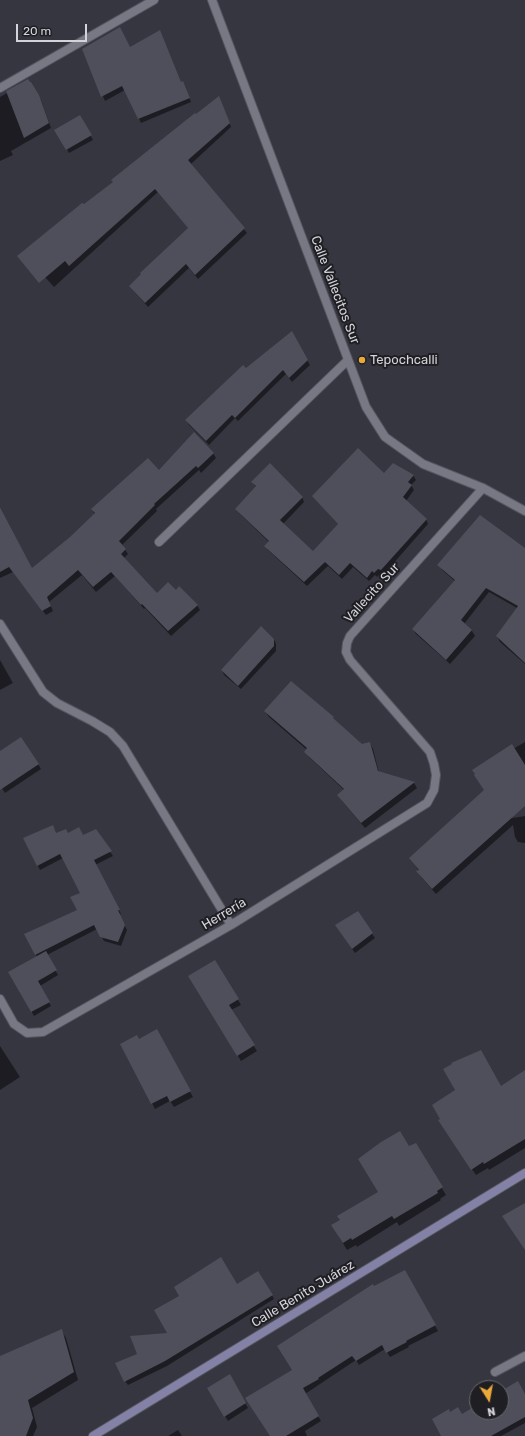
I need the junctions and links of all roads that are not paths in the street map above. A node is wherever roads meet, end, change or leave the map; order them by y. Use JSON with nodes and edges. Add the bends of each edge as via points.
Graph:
{"nodes":[{"id":1,"x":154,"y":0,"type":"edge"},
{"id":2,"x":212,"y":0,"type":"edge"},
{"id":3,"x":0,"y":88,"type":"edge"},
{"id":4,"x":348,"y":360,"type":"junction"},
{"id":5,"x":483,"y":488,"type":"junction"},
{"id":6,"x":525,"y":511,"type":"edge"},
{"id":7,"x":159,"y":542,"type":"dead end"},
{"id":8,"x":0,"y":624,"type":"edge"},
{"id":9,"x":427,"y":803,"type":"joint"},
{"id":10,"x":231,"y":925,"type":"junction"},
{"id":11,"x":0,"y":999,"type":"edge"},
{"id":12,"x":525,"y":1173,"type":"edge"},
{"id":13,"x":525,"y":1356,"type":"edge"},
{"id":14,"x":495,"y":1372,"type":"dead end"},
{"id":15,"x":94,"y":1436,"type":"edge"}],
"edges":[{"from":1,"to":3,"type":"street"},
{"from":2,"to":4,"type":"street","name":"Calle Vallecitos Sur"},
{"from":4,"to":5,"type":"street","name":"Calle Vallecitos Sur","via":[[366,407],[385,438],[423,464]]},
{"from":4,"to":7,"type":"street"},
{"from":5,"to":6,"type":"street","name":"Calle Vallecitos Sur"},
{"from":5,"to":9,"type":"street","name":"Vallecito Sur","via":[[350,636],[347,643],[346,652],[350,660],[430,752],[436,775],[434,790]]},
{"from":8,"to":10,"type":"street","via":[[43,692],[57,703],[110,732],[123,746]]},
{"from":9,"to":10,"type":"street","name":"Herrería"},
{"from":10,"to":11,"type":"street","name":"Herrería","via":[[43,1032],[27,1033],[14,1024]]},
{"from":12,"to":15,"type":"street","name":"Calle Benito Juárez"},
{"from":13,"to":14,"type":"street"}]}
